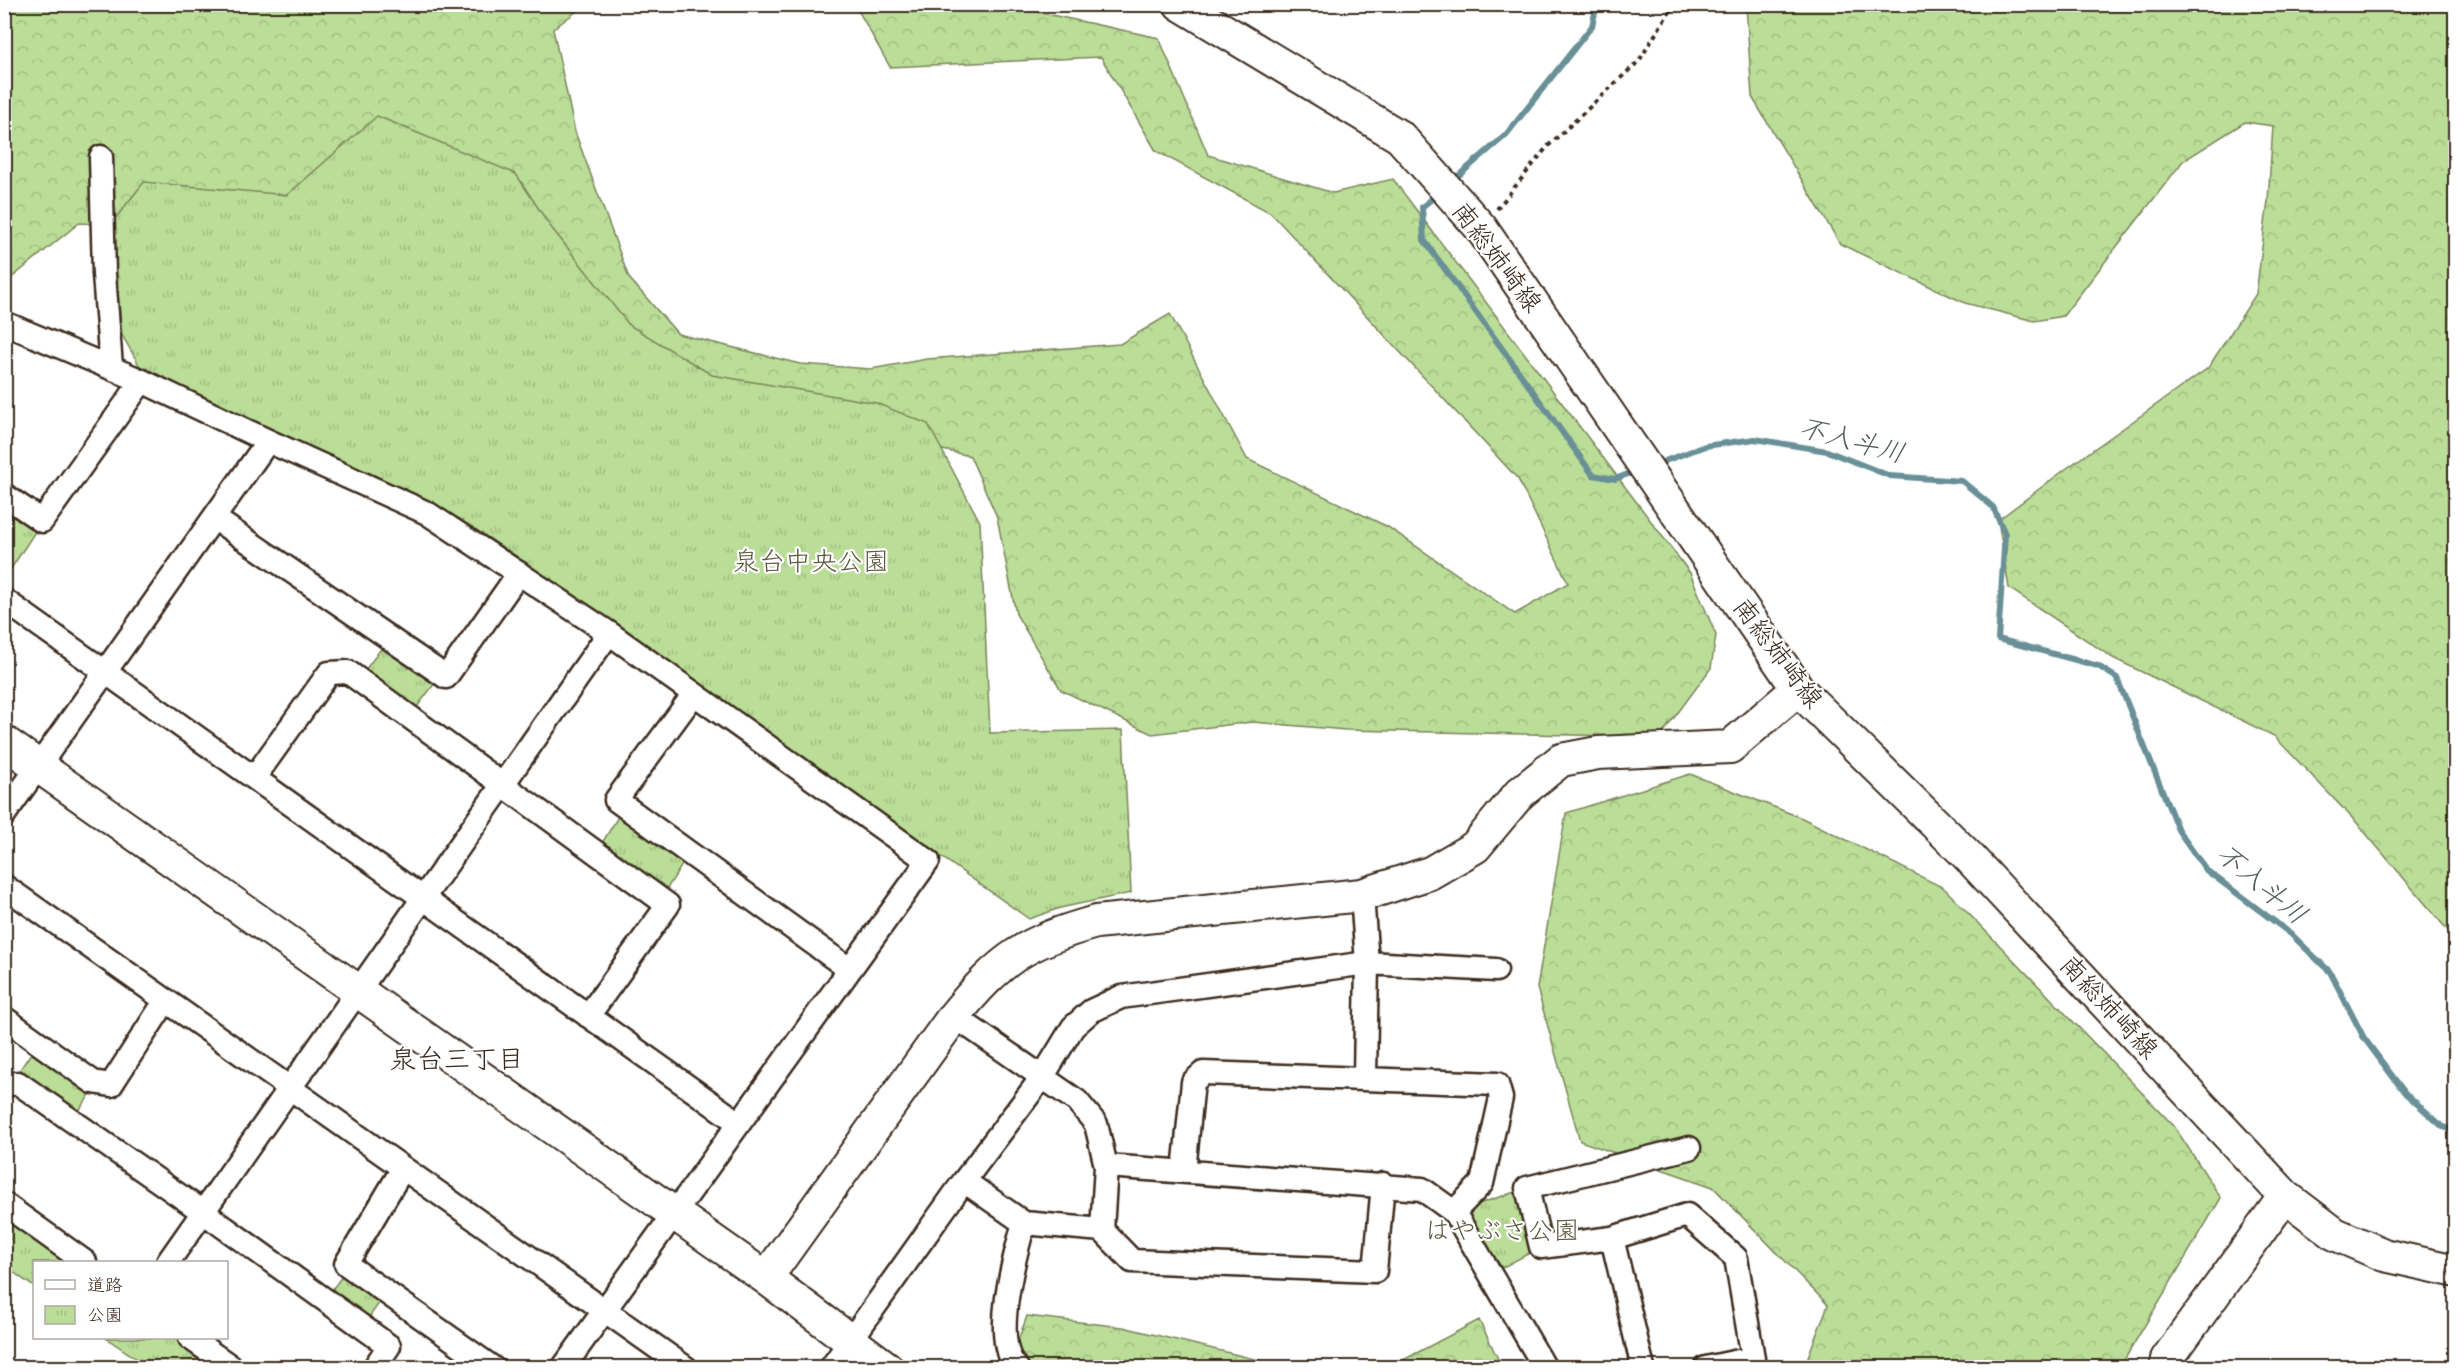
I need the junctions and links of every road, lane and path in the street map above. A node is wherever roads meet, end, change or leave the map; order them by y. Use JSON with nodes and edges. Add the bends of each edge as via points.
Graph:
{"nodes":[{"id":1,"x":1180,"y":4,"type":"edge"},
{"id":2,"x":1674,"y":4,"type":"edge"},
{"id":3,"x":101,"y":157,"type":"dead end"},
{"id":4,"x":1481,"y":228,"type":"junction"},
{"id":5,"x":4,"y":324,"type":"edge"},
{"id":6,"x":111,"y":367,"type":"junction"},
{"id":7,"x":142,"y":381,"type":"junction"},
{"id":8,"x":268,"y":441,"type":"junction"},
{"id":9,"x":4,"y":495,"type":"edge"},
{"id":10,"x":214,"y":518,"type":"junction"},
{"id":11,"x":519,"y":573,"type":"junction"},
{"id":12,"x":4,"y":600,"type":"edge"},
{"id":13,"x":609,"y":633,"type":"junction"},
{"id":14,"x":105,"y":672,"type":"junction"},
{"id":15,"x":1798,"y":689,"type":"junction"},
{"id":16,"x":694,"y":693,"type":"junction"},
{"id":17,"x":4,"y":742,"type":"edge"},
{"id":18,"x":39,"y":766,"type":"junction"},
{"id":19,"x":254,"y":777,"type":"junction"},
{"id":20,"x":504,"y":784,"type":"junction"},
{"id":21,"x":4,"y":815,"type":"edge"},
{"id":22,"x":4,"y":886,"type":"edge"},
{"id":23,"x":1362,"y":895,"type":"junction"},
{"id":24,"x":423,"y":898,"type":"junction"},
{"id":25,"x":1367,"y":963,"type":"junction"},
{"id":26,"x":849,"y":969,"type":"junction"},
{"id":27,"x":1496,"y":970,"type":"dead end"},
{"id":28,"x":359,"y":990,"type":"junction"},
{"id":29,"x":166,"y":1000,"type":"junction"},
{"id":30,"x":588,"y":1016,"type":"junction"},
{"id":31,"x":954,"y":1016,"type":"junction"},
{"id":32,"x":4,"y":1018,"type":"edge"},
{"id":33,"x":1043,"y":1076,"type":"junction"},
{"id":34,"x":1365,"y":1077,"type":"junction"},
{"id":35,"x":4,"y":1085,"type":"edge"},
{"id":36,"x":290,"y":1088,"type":"junction"},
{"id":37,"x":739,"y":1123,"type":"junction"},
{"id":38,"x":1689,"y":1148,"type":"dead end"},
{"id":39,"x":1106,"y":1166,"type":"junction"},
{"id":40,"x":403,"y":1168,"type":"junction"},
{"id":41,"x":1184,"y":1171,"type":"junction"},
{"id":42,"x":964,"y":1181,"type":"junction"},
{"id":43,"x":1383,"y":1184,"type":"junction"},
{"id":44,"x":2285,"y":1196,"type":"junction"},
{"id":45,"x":4,"y":1204,"type":"edge"},
{"id":46,"x":203,"y":1212,"type":"junction"},
{"id":47,"x":1454,"y":1212,"type":"junction"},
{"id":48,"x":673,"y":1214,"type":"junction"},
{"id":49,"x":1024,"y":1223,"type":"junction"},
{"id":50,"x":1102,"y":1230,"type":"junction"},
{"id":51,"x":1612,"y":1238,"type":"junction"},
{"id":52,"x":82,"y":1261,"type":"edge"},
{"id":53,"x":169,"y":1261,"type":"edge"},
{"id":54,"x":2456,"y":1271,"type":"edge"},
{"id":55,"x":766,"y":1278,"type":"junction"},
{"id":56,"x":604,"y":1310,"type":"junction"},
{"id":57,"x":191,"y":1339,"type":"edge"},
{"id":58,"x":849,"y":1342,"type":"junction"},
{"id":59,"x":233,"y":1368,"type":"edge"},
{"id":60,"x":374,"y":1368,"type":"edge"},
{"id":61,"x":493,"y":1368,"type":"edge"},
{"id":62,"x":563,"y":1368,"type":"edge"},
{"id":63,"x":686,"y":1368,"type":"edge"},
{"id":64,"x":831,"y":1368,"type":"edge"},
{"id":65,"x":887,"y":1368,"type":"edge"},
{"id":66,"x":1017,"y":1368,"type":"edge"},
{"id":67,"x":1545,"y":1368,"type":"edge"},
{"id":68,"x":1643,"y":1368,"type":"edge"},
{"id":69,"x":1706,"y":1368,"type":"edge"},
{"id":70,"x":2166,"y":1368,"type":"edge"}],
"edges":[{"from":1,"to":4,"type":"street","name":"南総姉崎線","via":[[1400,137]]},
{"from":2,"to":4,"type":"path","via":[[1639,61],[1548,146]]},
{"from":3,"to":6,"type":"street"},
{"from":4,"to":15,"type":"street","name":"南総姉崎線"},
{"from":5,"to":6,"type":"street"},
{"from":6,"to":7,"type":"street"},
{"from":7,"to":8,"type":"street"},
{"from":7,"to":9,"type":"street","via":[[42,521]]},
{"from":8,"to":10,"type":"street"},
{"from":8,"to":11,"type":"street","via":[[427,513]]},
{"from":10,"to":11,"type":"street","via":[[446,677]]},
{"from":10,"to":14,"type":"street"},
{"from":11,"to":13,"type":"street"},
{"from":12,"to":14,"type":"street"},
{"from":13,"to":16,"type":"street"},
{"from":13,"to":20,"type":"street"},
{"from":14,"to":18,"type":"street"},
{"from":14,"to":19,"type":"street"},
{"from":15,"to":23,"type":"street","via":[[1730,747],[1598,753],[1561,760],[1520,793],[1475,847],[1430,873]]},
{"from":15,"to":44,"type":"street","name":"南総姉崎線","via":[[1968,856]]},
{"from":16,"to":26,"type":"street","via":[[616,800]]},
{"from":16,"to":26,"type":"street","via":[[928,861]]},
{"from":17,"to":18,"type":"street"},
{"from":18,"to":21,"type":"street"},
{"from":18,"to":28,"type":"street"},
{"from":19,"to":20,"type":"street","via":[[329,673],[348,672]]},
{"from":19,"to":24,"type":"street"},
{"from":20,"to":24,"type":"street"},
{"from":20,"to":30,"type":"street","via":[[668,906]]},
{"from":22,"to":29,"type":"street"},
{"from":23,"to":25,"type":"street"},
{"from":23,"to":31,"type":"street","via":[[1126,918],[1055,933],[1023,949],[986,977]]},
{"from":24,"to":28,"type":"street"},
{"from":24,"to":30,"type":"street"},
{"from":25,"to":27,"type":"street"},
{"from":25,"to":33,"type":"street","via":[[1121,997],[1090,1011],[1074,1027]]},
{"from":25,"to":34,"type":"street"},
{"from":26,"to":37,"type":"street"},
{"from":28,"to":36,"type":"street"},
{"from":28,"to":48,"type":"street"},
{"from":29,"to":32,"type":"street","via":[[111,1085],[93,1082]]},
{"from":29,"to":36,"type":"street"},
{"from":30,"to":37,"type":"street"},
{"from":31,"to":33,"type":"street"},
{"from":31,"to":55,"type":"street"},
{"from":33,"to":39,"type":"street","via":[[1077,1101],[1096,1124]]},
{"from":33,"to":42,"type":"street"},
{"from":34,"to":41,"type":"street","via":[[1203,1072],[1193,1082]]},
{"from":34,"to":47,"type":"street","via":[[1497,1084],[1501,1098],[1482,1183]]},
{"from":35,"to":46,"type":"street","via":[[18,1083]]},
{"from":36,"to":40,"type":"street"},
{"from":36,"to":46,"type":"street"},
{"from":37,"to":48,"type":"street"},
{"from":38,"to":51,"type":"street","via":[[1527,1188],[1541,1247]]},
{"from":39,"to":41,"type":"street"},
{"from":39,"to":50,"type":"street"},
{"from":40,"to":56,"type":"street"},
{"from":40,"to":61,"type":"street","via":[[346,1264]]},
{"from":41,"to":43,"type":"street"},
{"from":42,"to":49,"type":"street"},
{"from":42,"to":58,"type":"street"},
{"from":43,"to":47,"type":"street","via":[[1422,1189]]},
{"from":43,"to":50,"type":"street","via":[[1376,1271],[1132,1261]]},
{"from":44,"to":54,"type":"street","name":"南総姉崎線","via":[[2335,1234],[2384,1255]]},
{"from":44,"to":70,"type":"street","via":[[2167,1359]]},
{"from":45,"to":52,"type":"street"},
{"from":46,"to":53,"type":"street"},
{"from":46,"to":60,"type":"street","via":[[389,1346]]},
{"from":47,"to":67,"type":"street"},
{"from":48,"to":55,"type":"street"},
{"from":48,"to":56,"type":"street"},
{"from":49,"to":50,"type":"street"},
{"from":49,"to":66,"type":"street","via":[[1009,1279],[1006,1311],[1008,1352]]},
{"from":51,"to":68,"type":"street"},
{"from":51,"to":69,"type":"street","via":[[1687,1215],[1736,1258],[1753,1358]]},
{"from":55,"to":58,"type":"street"},
{"from":56,"to":62,"type":"street"},
{"from":56,"to":63,"type":"street"},
{"from":57,"to":59,"type":"street"},
{"from":58,"to":64,"type":"street"},
{"from":58,"to":65,"type":"street"}]}
